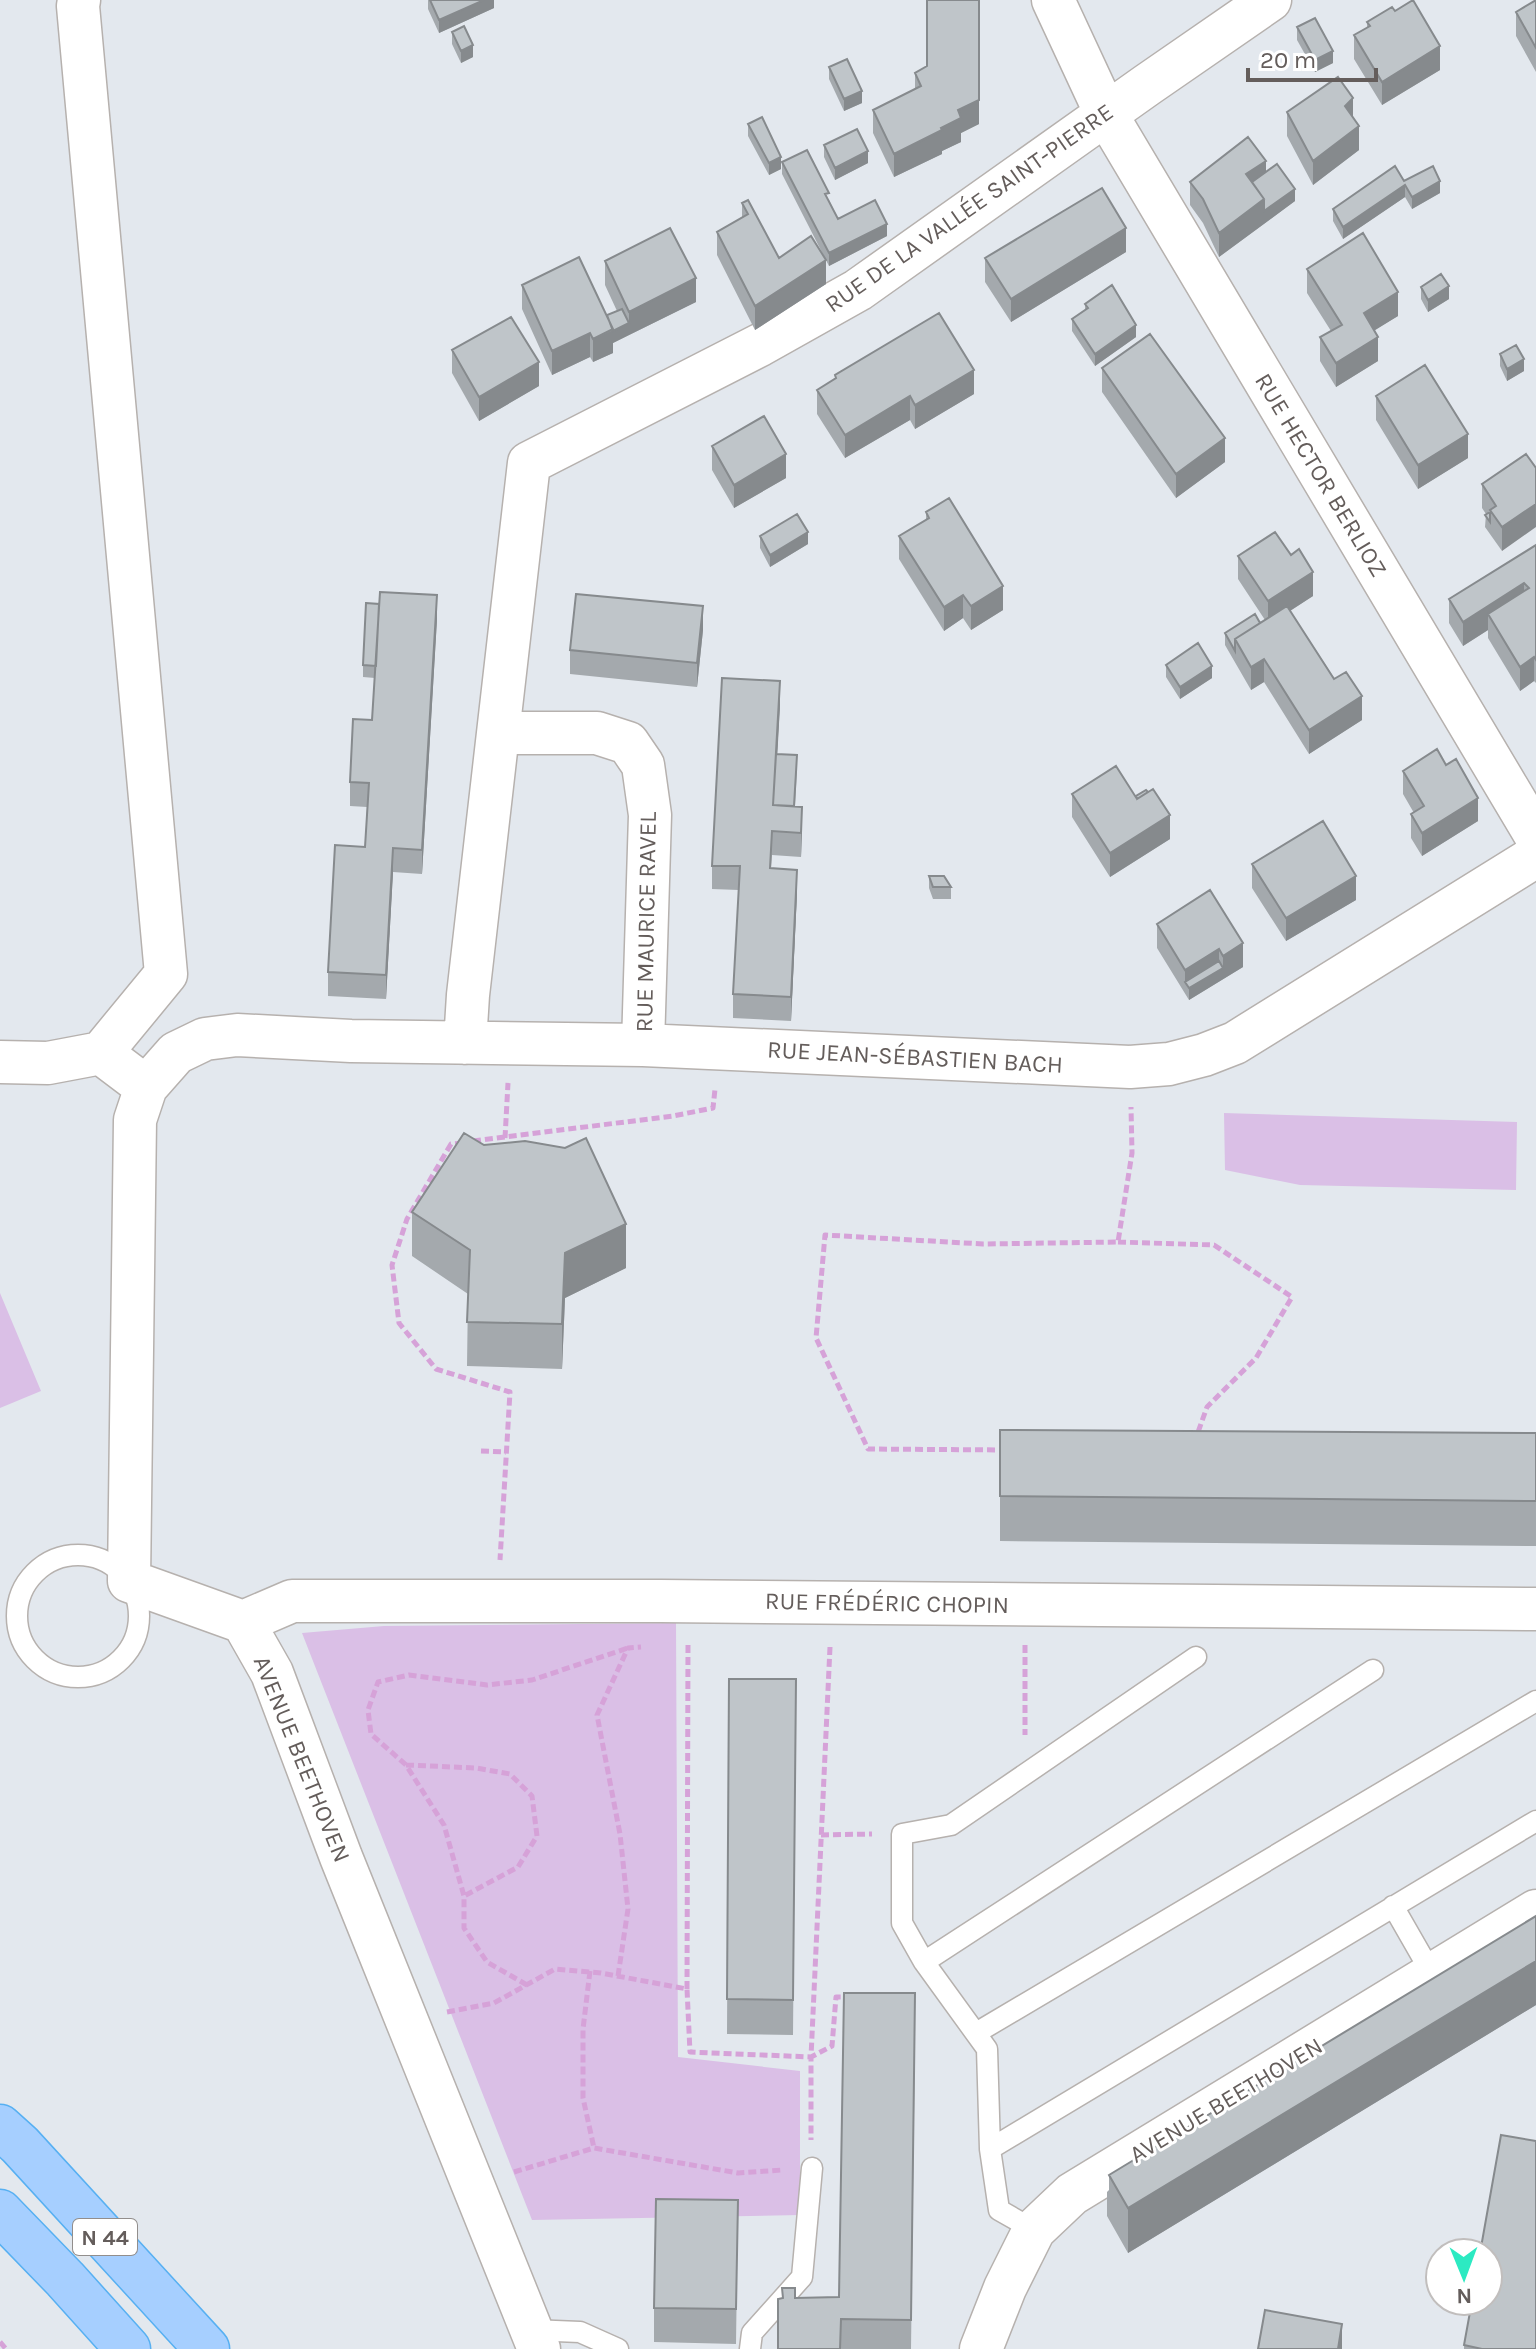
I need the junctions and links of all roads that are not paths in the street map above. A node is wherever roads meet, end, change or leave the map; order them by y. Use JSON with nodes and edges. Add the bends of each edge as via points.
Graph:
{"nodes":[{"id":1,"x":1053,"y":0,"type":"edge"},
{"id":2,"x":1270,"y":0,"type":"edge"},
{"id":3,"x":77,"y":2,"type":"edge"},
{"id":4,"x":1106,"y":114,"type":"junction"},
{"id":5,"x":498,"y":733,"type":"junction"},
{"id":6,"x":1536,"y":836,"type":"edge"},
{"id":7,"x":1536,"y":856,"type":"edge"},
{"id":8,"x":465,"y":1043,"type":"junction"},
{"id":9,"x":643,"y":1045,"type":"junction"},
{"id":10,"x":101,"y":1053,"type":"junction"},
{"id":11,"x":0,"y":1062,"type":"edge"},
{"id":12,"x":146,"y":1087,"type":"junction"},
{"id":13,"x":129,"y":1581,"type":"junction"},
{"id":14,"x":1536,"y":1609,"type":"edge"},
{"id":15,"x":243,"y":1622,"type":"junction"},
{"id":16,"x":1196,"y":1657,"type":"dead end"},
{"id":17,"x":1373,"y":1670,"type":"dead end"},
{"id":18,"x":1536,"y":1701,"type":"edge"},
{"id":19,"x":1536,"y":1821,"type":"edge"},
{"id":20,"x":1393,"y":1906,"type":"junction"},
{"id":21,"x":1536,"y":1911,"type":"edge"},
{"id":22,"x":924,"y":1962,"type":"junction"},
{"id":23,"x":1432,"y":1974,"type":"junction"},
{"id":24,"x":976,"y":2033,"type":"junction"},
{"id":25,"x":0,"y":2127,"type":"edge"},
{"id":26,"x":990,"y":2149,"type":"junction"},
{"id":27,"x":812,"y":2168,"type":"road end"},
{"id":28,"x":0,"y":2212,"type":"edge"},
{"id":29,"x":1034,"y":2230,"type":"junction"},
{"id":30,"x":535,"y":2339,"type":"edge"},
{"id":31,"x":128,"y":2349,"type":"edge"},
{"id":32,"x":207,"y":2349,"type":"edge"},
{"id":33,"x":618,"y":2349,"type":"edge"},
{"id":34,"x":750,"y":2349,"type":"edge"},
{"id":35,"x":981,"y":2349,"type":"edge"}],
"edges":[{"from":1,"to":4,"type":"street","name":"RUE HECTOR BERLIOZ"},
{"from":2,"to":4,"type":"street","name":"RUE DE LA VALLÉE SAINT-PIERRE"},
{"from":3,"to":10,"type":"street","via":[[166,974]]},
{"from":4,"to":5,"type":"street","name":"RUE DE LA VALLÉE SAINT-PIERRE","via":[[858,290],[529,463]]},
{"from":4,"to":6,"type":"street","name":"RUE HECTOR BERLIOZ"},
{"from":5,"to":8,"type":"street"},
{"from":5,"to":9,"type":"street","name":"RUE MAURICE RAVEL","via":[[597,733],[628,743],[643,765],[650,815]]},
{"from":7,"to":9,"type":"street","name":"RUE JEAN-SÉBASTIEN BACH","via":[[1235,1043],[1169,1064],[1130,1067]]},
{"from":8,"to":9,"type":"street","name":"RUE JEAN-SÉBASTIEN BACH"},
{"from":8,"to":12,"type":"street","name":"RUE JEAN-SÉBASTIEN BACH","via":[[237,1035],[205,1039],[176,1053]]},
{"from":10,"to":11,"type":"street","via":[[48,1063]]},
{"from":10,"to":12,"type":"street"},
{"from":12,"to":13,"type":"street","via":[[135,1120]]},
{"from":13,"to":13,"type":"lane","via":[[102,1558],[81,1554],[41,1566],[26,1582],[18,1602],[17,1623],[33,1659],[49,1670],[87,1677],[122,1659],[139,1625],[140,1605]]},
{"from":13,"to":15,"type":"street"},
{"from":14,"to":15,"type":"street","name":"RUE FRÉDÉRIC CHOPIN","via":[[292,1601]]},
{"from":15,"to":30,"type":"street","name":"AVENUE BEETHOVEN","via":[[272,1673]]},
{"from":16,"to":22,"type":"lane","via":[[951,1825],[902,1834],[902,1923]]},
{"from":17,"to":22,"type":"lane"},
{"from":18,"to":24,"type":"lane"},
{"from":19,"to":20,"type":"lane"},
{"from":20,"to":23,"type":"lane"},
{"from":20,"to":26,"type":"lane"},
{"from":21,"to":23,"type":"street","name":"AVENUE BEETHOVEN"},
{"from":22,"to":24,"type":"lane"},
{"from":23,"to":29,"type":"street","name":"AVENUE BEETHOVEN","via":[[1072,2194]]},
{"from":24,"to":26,"type":"lane","via":[[987,2049]]},
{"from":25,"to":32,"type":"main road","number":"N 44"},
{"from":26,"to":29,"type":"lane","via":[[999,2210]]},
{"from":27,"to":34,"type":"lane","via":[[802,2277],[752,2333]]},
{"from":28,"to":31,"type":"main road","number":"N 44"},
{"from":29,"to":35,"type":"street","name":"AVENUE BEETHOVEN"},
{"from":30,"to":33,"type":"lane","via":[[580,2332]]}]}
